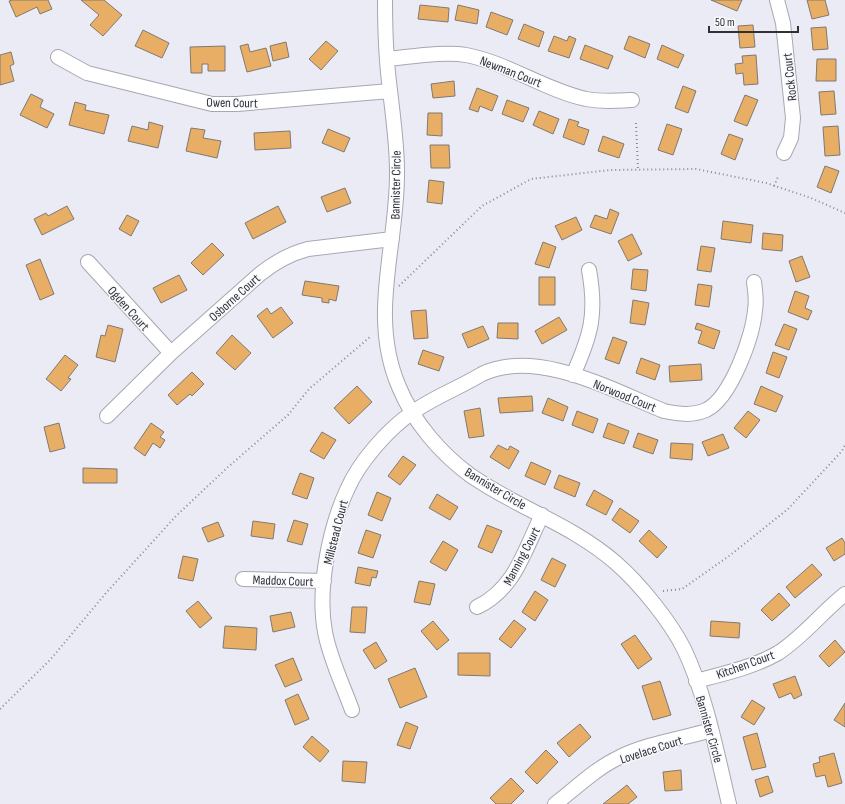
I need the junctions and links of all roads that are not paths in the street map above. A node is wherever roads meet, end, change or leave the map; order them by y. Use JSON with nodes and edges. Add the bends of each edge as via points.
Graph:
{"nodes":[{"id":1,"x":384,"y":0,"type":"edge"},
{"id":2,"x":777,"y":0,"type":"edge"},
{"id":3,"x":58,"y":57,"type":"dead end"},
{"id":4,"x":387,"y":59,"type":"junction"},
{"id":5,"x":390,"y":91,"type":"junction"},
{"id":6,"x":632,"y":100,"type":"dead end"},
{"id":7,"x":784,"y":153,"type":"dead end"},
{"id":8,"x":392,"y":239,"type":"junction"},
{"id":9,"x":88,"y":262,"type":"dead end"},
{"id":10,"x":589,"y":270,"type":"dead end"},
{"id":11,"x":754,"y":282,"type":"dead end"},
{"id":12,"x":171,"y":353,"type":"junction"},
{"id":13,"x":573,"y":375,"type":"junction"},
{"id":14,"x":412,"y":412,"type":"junction"},
{"id":15,"x":107,"y":416,"type":"dead end"},
{"id":16,"x":542,"y":515,"type":"junction"},
{"id":17,"x":243,"y":579,"type":"dead end"},
{"id":18,"x":324,"y":581,"type":"junction"},
{"id":19,"x":845,"y":594,"type":"edge"},
{"id":20,"x":477,"y":607,"type":"dead end"},
{"id":21,"x":696,"y":681,"type":"junction"},
{"id":22,"x":352,"y":710,"type":"dead end"},
{"id":23,"x":712,"y":730,"type":"junction"},
{"id":24,"x":555,"y":804,"type":"edge"},
{"id":25,"x":729,"y":804,"type":"edge"}],
"edges":[{"from":1,"to":4,"type":"street","name":"Bannister Circle"},
{"from":2,"to":7,"type":"street","name":"Rock Court","via":[[783,23],[793,118],[791,138]]},
{"from":3,"to":5,"type":"street","name":"Owen Court","via":[[87,73],[212,104]]},
{"from":4,"to":5,"type":"street","name":"Bannister Circle"},
{"from":4,"to":6,"type":"street","name":"Newman Court","via":[[453,53],[465,55],[585,98],[609,102]]},
{"from":5,"to":8,"type":"street","name":"Bannister Circle","via":[[397,172]]},
{"from":8,"to":12,"type":"street","name":"Osborne Court","via":[[308,249],[285,256],[260,274]]},
{"from":8,"to":14,"type":"street","name":"Bannister Circle","via":[[384,295],[386,343],[399,388]]},
{"from":9,"to":12,"type":"street","name":"Ogden Court"},
{"from":10,"to":13,"type":"street","via":[[594,307],[592,323]]},
{"from":11,"to":13,"type":"street","name":"Norwood Court","via":[[755,311],[740,360],[724,394],[708,409],[689,414],[664,411]]},
{"from":12,"to":15,"type":"street","name":"Osborne Court"},
{"from":13,"to":14,"type":"street","name":"Norwood Court","via":[[528,365],[501,367],[482,374]]},
{"from":14,"to":16,"type":"street","name":"Bannister Circle","via":[[439,447],[458,466],[488,486]]},
{"from":14,"to":18,"type":"street","name":"Millstead Court","via":[[376,446],[347,489],[339,509]]},
{"from":16,"to":20,"type":"street","name":"Manning Court","via":[[508,583]]},
{"from":16,"to":21,"type":"street","name":"Bannister Circle","via":[[583,537],[614,561],[635,582],[674,631],[684,648]]},
{"from":17,"to":18,"type":"street","name":"Maddox Court"},
{"from":18,"to":22,"type":"street","name":"Millstead Court","via":[[324,625],[331,653]]},
{"from":19,"to":21,"type":"street","name":"Kitchen Court","via":[[779,652],[732,671]]},
{"from":21,"to":23,"type":"street","name":"Bannister Circle"},
{"from":23,"to":24,"type":"street","name":"Lovelace Court","via":[[650,746],[620,757],[604,766]]},
{"from":23,"to":25,"type":"street","name":"Bannister Circle"}]}
